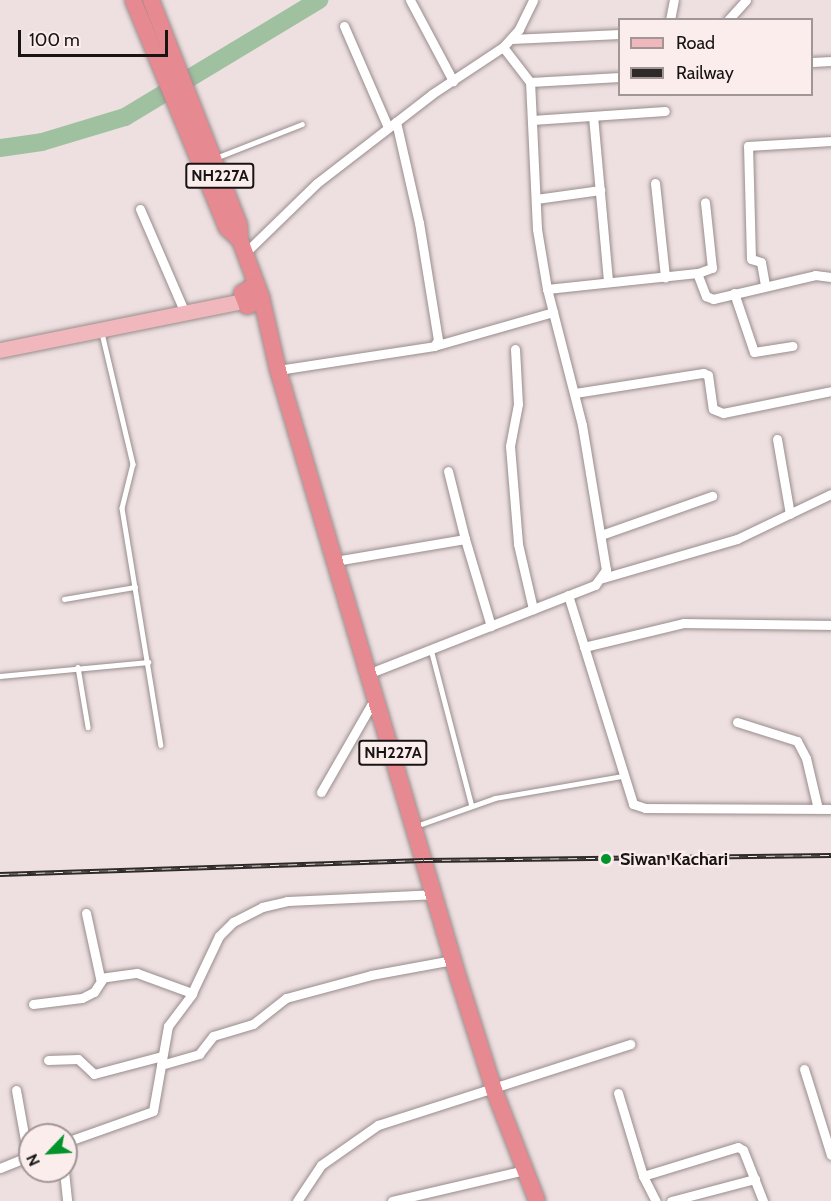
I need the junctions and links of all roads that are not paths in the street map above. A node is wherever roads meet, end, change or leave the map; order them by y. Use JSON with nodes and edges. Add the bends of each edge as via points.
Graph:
{"nodes":[{"id":1,"x":152,"y":0,"type":"edge"},
{"id":2,"x":410,"y":0,"type":"edge"},
{"id":3,"x":523,"y":0,"type":"edge"},
{"id":4,"x":533,"y":0,"type":"edge"},
{"id":5,"x":674,"y":0,"type":"edge"},
{"id":6,"x":746,"y":0,"type":"edge"},
{"id":7,"x":135,"y":6,"type":"edge"},
{"id":8,"x":526,"y":13,"type":"junction"},
{"id":9,"x":670,"y":18,"type":"edge"},
{"id":10,"x":730,"y":18,"type":"edge"},
{"id":11,"x":344,"y":26,"type":"dead end"},
{"id":12,"x":618,"y":34,"type":"edge"},
{"id":13,"x":511,"y":39,"type":"junction"},
{"id":14,"x":503,"y":47,"type":"junction"},
{"id":15,"x":813,"y":62,"type":"edge"},
{"id":16,"x":831,"y":62,"type":"edge"},
{"id":17,"x":618,"y":78,"type":"edge"},
{"id":18,"x":453,"y":81,"type":"junction"},
{"id":19,"x":530,"y":82,"type":"junction"},
{"id":20,"x":665,"y":111,"type":"dead end"},
{"id":21,"x":593,"y":116,"type":"junction"},
{"id":22,"x":188,"y":119,"type":"junction"},
{"id":23,"x":532,"y":120,"type":"junction"},
{"id":24,"x":302,"y":124,"type":"dead end"},
{"id":25,"x":392,"y":124,"type":"junction"},
{"id":26,"x":831,"y":141,"type":"edge"},
{"id":27,"x":213,"y":159,"type":"junction"},
{"id":28,"x":655,"y":183,"type":"dead end"},
{"id":29,"x":600,"y":190,"type":"junction"},
{"id":30,"x":536,"y":199,"type":"junction"},
{"id":31,"x":705,"y":202,"type":"dead end"},
{"id":32,"x":140,"y":209,"type":"dead end"},
{"id":33,"x":242,"y":246,"type":"junction"},
{"id":34,"x":698,"y":273,"type":"junction"},
{"id":35,"x":664,"y":277,"type":"junction"},
{"id":36,"x":831,"y":277,"type":"edge"},
{"id":37,"x":608,"y":281,"type":"junction"},
{"id":38,"x":765,"y":285,"type":"junction"},
{"id":39,"x":547,"y":289,"type":"junction"},
{"id":40,"x":734,"y":293,"type":"junction"},
{"id":41,"x":260,"y":296,"type":"junction"},
{"id":42,"x":242,"y":301,"type":"joint"},
{"id":43,"x":553,"y":312,"type":"junction"},
{"id":44,"x":185,"y":313,"type":"junction"},
{"id":45,"x":102,"y":330,"type":"junction"},
{"id":46,"x":434,"y":346,"type":"junction"},
{"id":47,"x":793,"y":346,"type":"dead end"},
{"id":48,"x":515,"y":349,"type":"dead end"},
{"id":49,"x":0,"y":350,"type":"edge"},
{"id":50,"x":278,"y":370,"type":"junction"},
{"id":51,"x":831,"y":392,"type":"edge"},
{"id":52,"x":574,"y":393,"type":"junction"},
{"id":53,"x":777,"y":439,"type":"dead end"},
{"id":54,"x":448,"y":471,"type":"dead end"},
{"id":55,"x":831,"y":494,"type":"edge"},
{"id":56,"x":712,"y":496,"type":"dead end"},
{"id":57,"x":790,"y":514,"type":"junction"},
{"id":58,"x":601,"y":535,"type":"junction"},
{"id":59,"x":465,"y":539,"type":"junction"},
{"id":60,"x":335,"y":561,"type":"junction"},
{"id":61,"x":603,"y":578,"type":"junction"},
{"id":62,"x":135,"y":587,"type":"junction"},
{"id":63,"x":568,"y":595,"type":"junction"},
{"id":64,"x":64,"y":599,"type":"dead end"},
{"id":65,"x":533,"y":609,"type":"junction"},
{"id":66,"x":831,"y":625,"type":"edge"},
{"id":67,"x":491,"y":626,"type":"junction"},
{"id":68,"x":584,"y":646,"type":"junction"},
{"id":69,"x":431,"y":649,"type":"junction"},
{"id":70,"x":148,"y":662,"type":"junction"},
{"id":71,"x":78,"y":667,"type":"junction"},
{"id":72,"x":370,"y":673,"type":"junction"},
{"id":73,"x":0,"y":676,"type":"edge"},
{"id":74,"x":377,"y":695,"type":"junction"},
{"id":75,"x":737,"y":722,"type":"dead end"},
{"id":76,"x":88,"y":727,"type":"dead end"},
{"id":77,"x":161,"y":745,"type":"dead end"},
{"id":78,"x":624,"y":776,"type":"junction"},
{"id":79,"x":321,"y":792,"type":"dead end"},
{"id":80,"x":472,"y":806,"type":"junction"},
{"id":81,"x":818,"y":809,"type":"junction"},
{"id":82,"x":831,"y":809,"type":"edge"},
{"id":83,"x":414,"y":827,"type":"junction"},
{"id":84,"x":434,"y":894,"type":"junction"},
{"id":85,"x":86,"y":913,"type":"dead end"},
{"id":86,"x":453,"y":960,"type":"junction"},
{"id":87,"x":103,"y":978,"type":"junction"},
{"id":88,"x":192,"y":993,"type":"junction"},
{"id":89,"x":33,"y":1004,"type":"dead end"},
{"id":90,"x":630,"y":1044,"type":"dead end"},
{"id":91,"x":48,"y":1060,"type":"dead end"},
{"id":92,"x":162,"y":1061,"type":"junction"},
{"id":93,"x":804,"y":1069,"type":"dead end"},
{"id":94,"x":16,"y":1090,"type":"dead end"},
{"id":95,"x":494,"y":1090,"type":"junction"},
{"id":96,"x":618,"y":1093,"type":"dead end"},
{"id":97,"x":22,"y":1123,"type":"edge"},
{"id":98,"x":78,"y":1138,"type":"edge"},
{"id":99,"x":831,"y":1155,"type":"edge"},
{"id":100,"x":18,"y":1161,"type":"edge"},
{"id":101,"x":0,"y":1168,"type":"edge"},
{"id":102,"x":525,"y":1170,"type":"junction"},
{"id":103,"x":643,"y":1176,"type":"junction"},
{"id":104,"x":755,"y":1179,"type":"junction"},
{"id":105,"x":65,"y":1183,"type":"edge"},
{"id":106,"x":654,"y":1200,"type":"edge"},
{"id":107,"x":67,"y":1201,"type":"edge"},
{"id":108,"x":297,"y":1201,"type":"edge"},
{"id":109,"x":392,"y":1201,"type":"edge"},
{"id":110,"x":537,"y":1201,"type":"edge"},
{"id":111,"x":671,"y":1201,"type":"edge"},
{"id":112,"x":763,"y":1201,"type":"edge"}],
"edges":[{"from":1,"to":22,"type":"highway","number":"NH227A"},
{"from":2,"to":18,"type":"street"},
{"from":3,"to":8,"type":"street"},
{"from":4,"to":8,"type":"street"},
{"from":5,"to":9,"type":"street"},
{"from":6,"to":10,"type":"street"},
{"from":7,"to":22,"type":"highway","number":"NH227A"},
{"from":8,"to":13,"type":"street"},
{"from":11,"to":25,"type":"street"},
{"from":12,"to":13,"type":"street"},
{"from":13,"to":14,"type":"street"},
{"from":14,"to":18,"type":"street"},
{"from":14,"to":19,"type":"street"},
{"from":15,"to":16,"type":"street"},
{"from":17,"to":19,"type":"street"},
{"from":18,"to":25,"type":"street"},
{"from":19,"to":23,"type":"street"},
{"from":20,"to":21,"type":"street"},
{"from":21,"to":23,"type":"street"},
{"from":21,"to":29,"type":"street"},
{"from":22,"to":27,"type":"highway","number":"NH227A"},
{"from":22,"to":33,"type":"highway","number":"NH227A","via":[[227,228]]},
{"from":23,"to":30,"type":"street"},
{"from":24,"to":27,"type":"lane"},
{"from":25,"to":33,"type":"street"},
{"from":25,"to":46,"type":"street","via":[[438,328]]},
{"from":26,"to":38,"type":"street","via":[[748,146],[751,259],[762,262]]},
{"from":27,"to":33,"type":"highway","number":"NH227A","via":[[238,224]]},
{"from":28,"to":35,"type":"street"},
{"from":29,"to":30,"type":"street"},
{"from":29,"to":37,"type":"street"},
{"from":30,"to":39,"type":"street"},
{"from":31,"to":34,"type":"street","via":[[712,267]]},
{"from":32,"to":44,"type":"street"},
{"from":33,"to":41,"type":"highway","number":"NH227A"},
{"from":34,"to":35,"type":"street"},
{"from":34,"to":40,"type":"street","via":[[708,298]]},
{"from":35,"to":37,"type":"street"},
{"from":36,"to":38,"type":"street","via":[[815,275]]},
{"from":37,"to":39,"type":"street"},
{"from":38,"to":40,"type":"street"},
{"from":39,"to":43,"type":"street"},
{"from":40,"to":47,"type":"street","via":[[754,352]]},
{"from":41,"to":42,"type":"highway","via":[[250,307]]},
{"from":41,"to":50,"type":"highway","number":"NH227A"},
{"from":42,"to":44,"type":"main road"},
{"from":43,"to":46,"type":"street"},
{"from":43,"to":52,"type":"street"},
{"from":44,"to":45,"type":"main road"},
{"from":45,"to":49,"type":"main road"},
{"from":45,"to":62,"type":"lane","via":[[133,464],[133,477],[122,499]]},
{"from":46,"to":50,"type":"street"},
{"from":48,"to":65,"type":"street","via":[[518,398],[510,457],[518,544]]},
{"from":50,"to":60,"type":"highway","number":"NH227A"},
{"from":51,"to":52,"type":"street","via":[[723,413],[713,409],[708,375],[703,373]]},
{"from":52,"to":58,"type":"street"},
{"from":53,"to":57,"type":"street"},
{"from":54,"to":59,"type":"street"},
{"from":55,"to":57,"type":"street"},
{"from":56,"to":58,"type":"street"},
{"from":57,"to":61,"type":"street","via":[[737,539]]},
{"from":58,"to":61,"type":"street","via":[[606,563]]},
{"from":59,"to":60,"type":"street"},
{"from":59,"to":67,"type":"street"},
{"from":60,"to":72,"type":"highway","number":"NH227A"},
{"from":61,"to":63,"type":"street"},
{"from":62,"to":64,"type":"lane"},
{"from":62,"to":70,"type":"lane"},
{"from":63,"to":65,"type":"street"},
{"from":63,"to":68,"type":"street"},
{"from":65,"to":67,"type":"street"},
{"from":66,"to":68,"type":"street","via":[[684,623]]},
{"from":67,"to":69,"type":"street"},
{"from":68,"to":78,"type":"street"},
{"from":69,"to":72,"type":"street"},
{"from":69,"to":80,"type":"lane"},
{"from":70,"to":71,"type":"lane"},
{"from":70,"to":77,"type":"lane"},
{"from":71,"to":73,"type":"lane"},
{"from":71,"to":76,"type":"lane"},
{"from":72,"to":74,"type":"highway","number":"NH227A"},
{"from":74,"to":79,"type":"street"},
{"from":74,"to":83,"type":"highway","number":"NH227A"},
{"from":75,"to":81,"type":"street","via":[[797,741],[806,758]]},
{"from":78,"to":80,"type":"lane","via":[[525,791]]},
{"from":78,"to":81,"type":"street","via":[[631,799],[645,808]]},
{"from":80,"to":83,"type":"lane"},
{"from":81,"to":82,"type":"street"},
{"from":83,"to":84,"type":"highway","number":"NH227A"},
{"from":84,"to":86,"type":"highway","number":"NH227A"},
{"from":84,"to":88,"type":"street","via":[[287,901],[262,907],[233,922],[219,936]]},
{"from":85,"to":87,"type":"street","via":[[99,975]]},
{"from":86,"to":92,"type":"street","via":[[371,975],[286,998],[253,1024],[213,1036],[199,1054]]},
{"from":86,"to":95,"type":"highway","number":"NH227A"},
{"from":87,"to":88,"type":"street","via":[[137,973]]},
{"from":87,"to":89,"type":"street","via":[[94,992],[82,998]]},
{"from":88,"to":92,"type":"street","via":[[168,1026]]},
{"from":90,"to":95,"type":"street"},
{"from":91,"to":92,"type":"street","via":[[78,1059],[94,1074]]},
{"from":92,"to":98,"type":"street","via":[[153,1111]]},
{"from":93,"to":99,"type":"street"},
{"from":94,"to":97,"type":"street"},
{"from":95,"to":102,"type":"highway","number":"NH227A"},
{"from":95,"to":108,"type":"street","via":[[378,1125],[321,1164]]},
{"from":96,"to":103,"type":"street"},
{"from":100,"to":101,"type":"street"},
{"from":102,"to":109,"type":"street","via":[[473,1179]]},
{"from":102,"to":110,"type":"highway","number":"NH227A"},
{"from":103,"to":104,"type":"street","via":[[738,1147],[743,1150]]},
{"from":103,"to":106,"type":"street"},
{"from":104,"to":111,"type":"street"},
{"from":104,"to":112,"type":"street"},
{"from":105,"to":107,"type":"street"}]}
